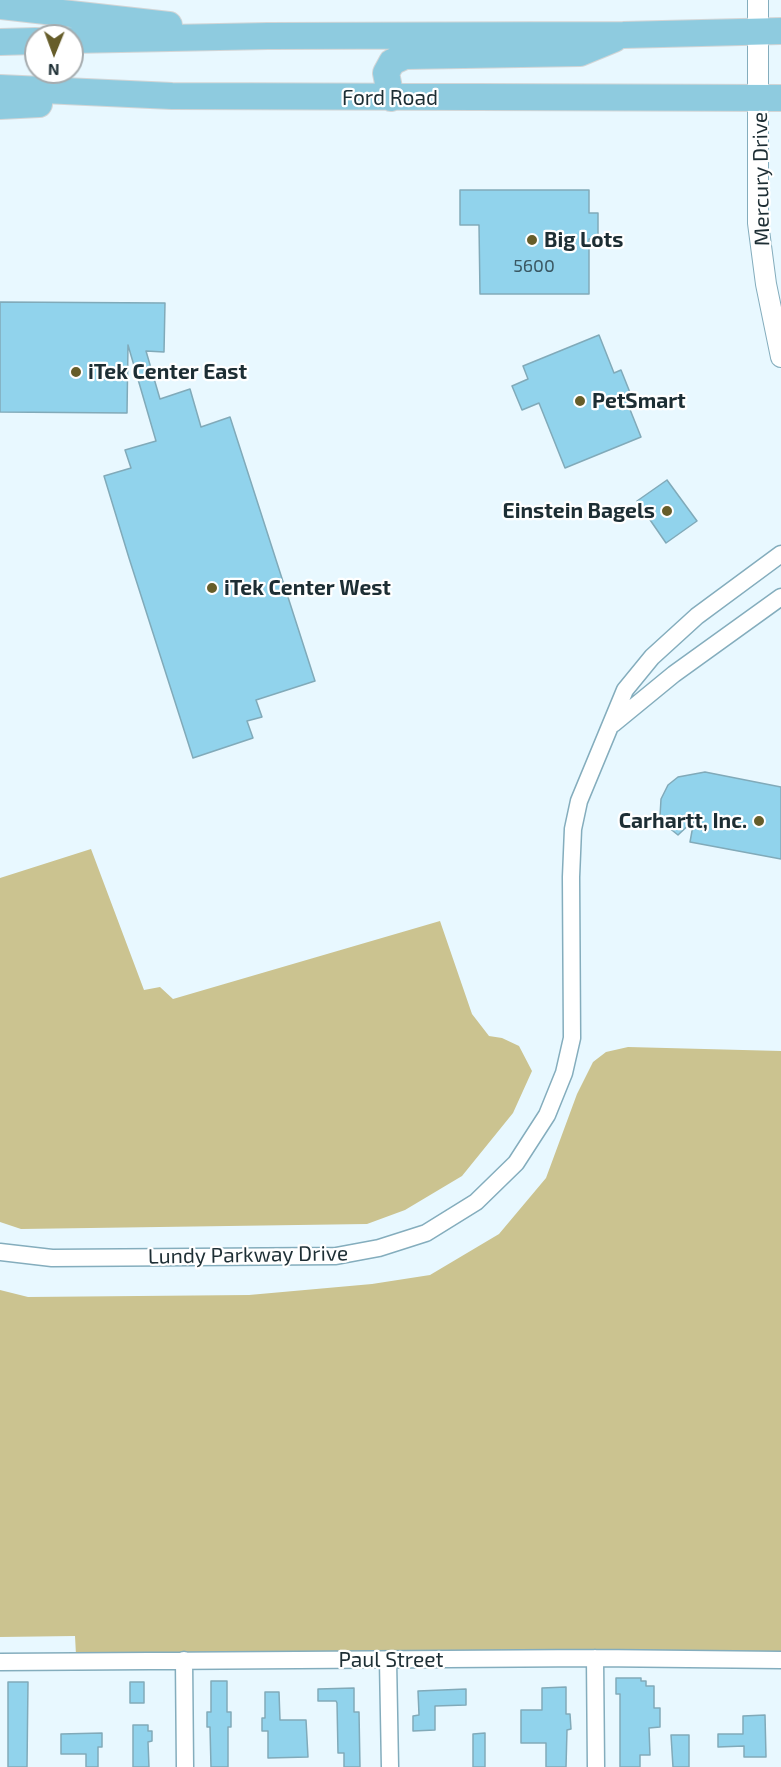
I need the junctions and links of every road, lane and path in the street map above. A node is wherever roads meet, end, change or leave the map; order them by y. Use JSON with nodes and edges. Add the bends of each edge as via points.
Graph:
{"nodes":[{"id":1,"x":758,"y":0,"type":"edge"},
{"id":2,"x":0,"y":6,"type":"edge"},
{"id":3,"x":770,"y":31,"type":"edge"},
{"id":4,"x":623,"y":35,"type":"junction"},
{"id":5,"x":268,"y":36,"type":"junction"},
{"id":6,"x":84,"y":40,"type":"edge"},
{"id":7,"x":24,"y":41,"type":"edge"},
{"id":8,"x":0,"y":42,"type":"edge"},
{"id":9,"x":0,"y":88,"type":"edge"},
{"id":10,"x":172,"y":96,"type":"junction"},
{"id":11,"x":391,"y":98,"type":"junction"},
{"id":12,"x":770,"y":98,"type":"edge"},
{"id":13,"x":0,"y":106,"type":"edge"},
{"id":14,"x":781,"y":357,"type":"edge"},
{"id":15,"x":781,"y":554,"type":"edge"},
{"id":16,"x":781,"y":597,"type":"edge"},
{"id":17,"x":610,"y":727,"type":"junction"},
{"id":18,"x":0,"y":1252,"type":"edge"},
{"id":19,"x":596,"y":1659,"type":"junction"},
{"id":20,"x":184,"y":1660,"type":"junction"},
{"id":21,"x":388,"y":1660,"type":"junction"},
{"id":22,"x":781,"y":1660,"type":"edge"},
{"id":23,"x":0,"y":1662,"type":"edge"},
{"id":24,"x":185,"y":1767,"type":"edge"},
{"id":25,"x":390,"y":1767,"type":"edge"},
{"id":26,"x":596,"y":1767,"type":"edge"}],
"edges":[{"from":1,"to":3,"type":"street","name":"Mercury Drive"},
{"from":2,"to":5,"type":"main road"},
{"from":3,"to":4,"type":"main road"},
{"from":3,"to":12,"type":"street","name":"Mercury Drive"},
{"from":4,"to":5,"type":"main road"},
{"from":4,"to":11,"type":"main road","via":[[580,53],[405,56],[392,62],[386,74]]},
{"from":5,"to":6,"type":"main road"},
{"from":7,"to":8,"type":"main road"},
{"from":9,"to":10,"type":"main road","name":"Ford Road"},
{"from":10,"to":11,"type":"main road","name":"Ford Road"},
{"from":10,"to":13,"type":"main road"},
{"from":11,"to":12,"type":"main road","name":"Ford Road"},
{"from":12,"to":14,"type":"street","name":"Mercury Drive","via":[[759,223]]},
{"from":15,"to":17,"type":"street","name":"Lundy Parkway Drive","via":[[697,616],[652,657],[626,690]]},
{"from":16,"to":17,"type":"street","name":"Lundy Parkway Drive","via":[[674,674]]},
{"from":17,"to":18,"type":"street","name":"Lundy Parkway Drive","via":[[579,801],[573,829],[572,1038],[564,1073],[548,1115],[516,1163],[476,1202],[426,1233],[336,1256],[52,1258]]},
{"from":19,"to":21,"type":"street","name":"Paul Street"},
{"from":19,"to":22,"type":"street","name":"Paul Street"},
{"from":19,"to":26,"type":"street"},
{"from":20,"to":21,"type":"street","name":"Paul Street"},
{"from":20,"to":23,"type":"street","name":"Paul Street"},
{"from":20,"to":24,"type":"street"},
{"from":21,"to":25,"type":"street"}]}
